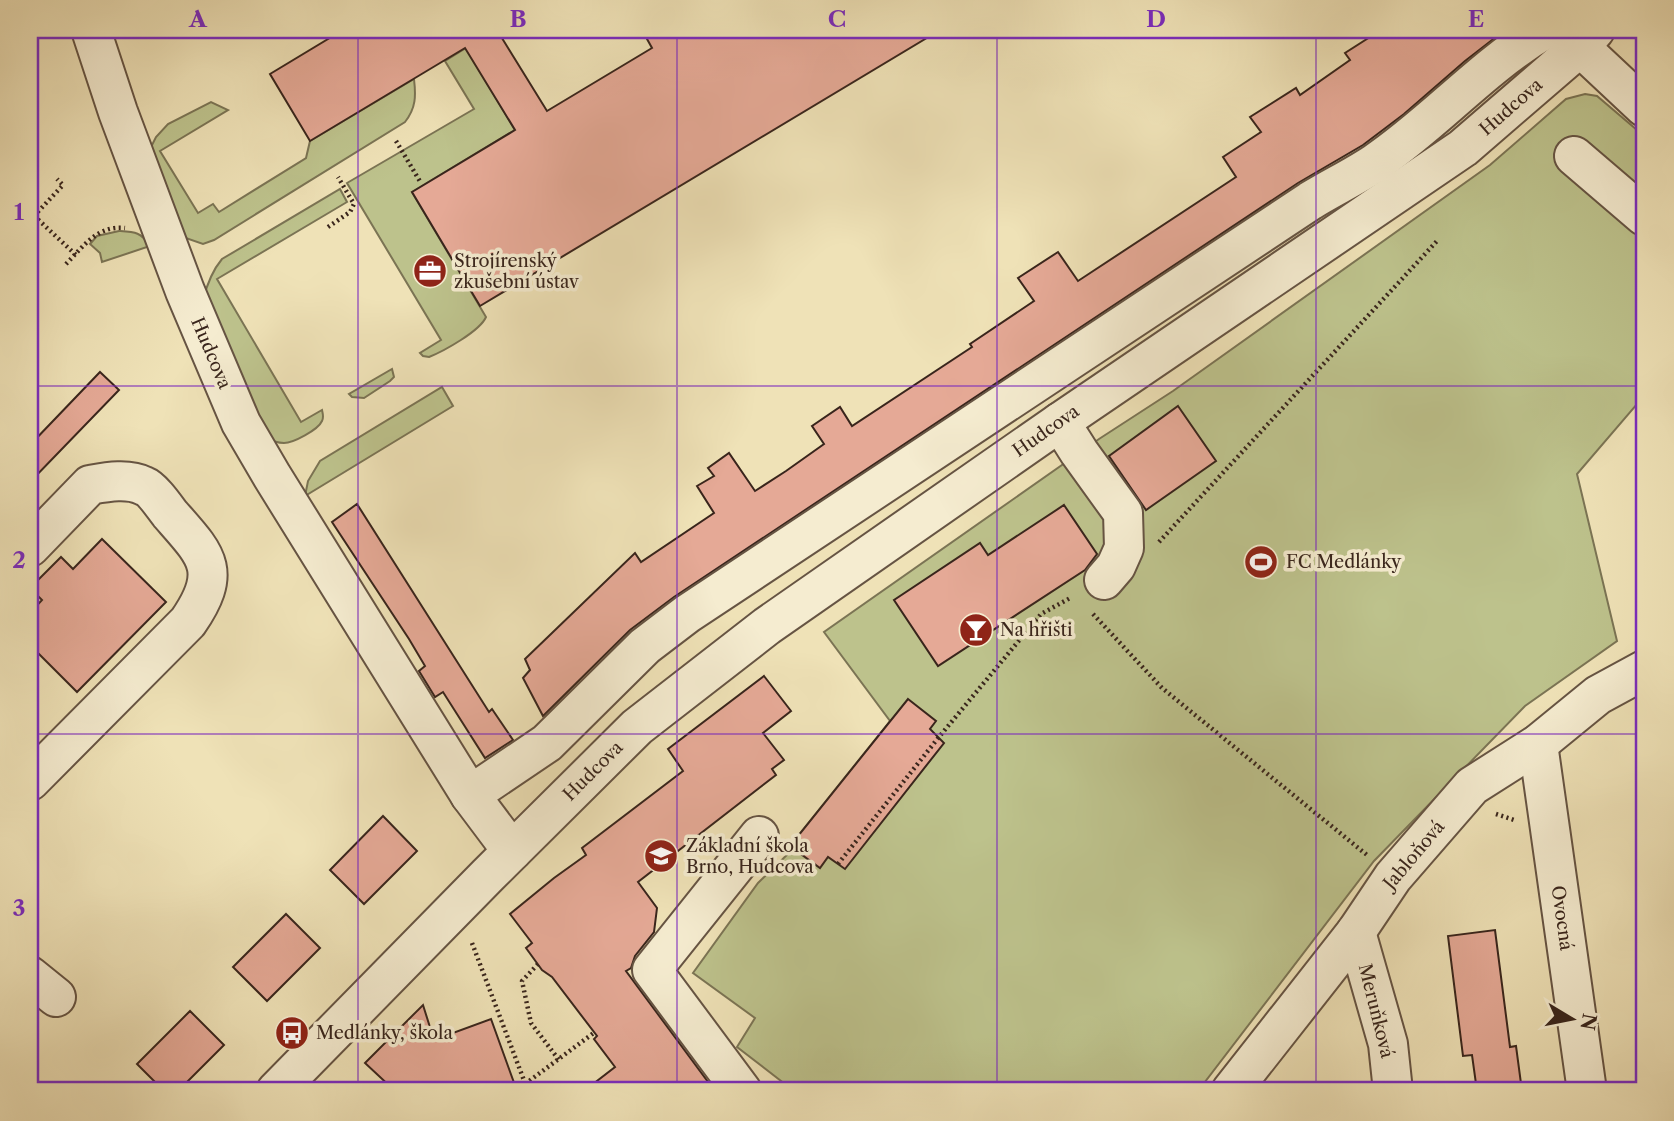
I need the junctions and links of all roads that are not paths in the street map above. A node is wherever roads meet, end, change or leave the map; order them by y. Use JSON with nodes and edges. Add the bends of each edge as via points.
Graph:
{"nodes":[{"id":1,"x":92,"y":30,"type":"edge"},
{"id":2,"x":1544,"y":30,"type":"edge"},
{"id":3,"x":1587,"y":38,"type":"edge"},
{"id":4,"x":1644,"y":107,"type":"edge"},
{"id":5,"x":1574,"y":156,"type":"dead end"},
{"id":6,"x":1644,"y":216,"type":"edge"},
{"id":7,"x":1060,"y":422,"type":"junction"},
{"id":8,"x":30,"y":547,"type":"edge"},
{"id":9,"x":1101,"y":574,"type":"road end"},
{"id":10,"x":1644,"y":670,"type":"edge"},
{"id":11,"x":1538,"y":744,"type":"junction"},
{"id":12,"x":30,"y":781,"type":"edge"},
{"id":13,"x":470,"y":795,"type":"junction"},
{"id":14,"x":759,"y":836,"type":"dead end"},
{"id":15,"x":512,"y":851,"type":"junction"},
{"id":16,"x":1356,"y":932,"type":"junction"},
{"id":17,"x":276,"y":1091,"type":"edge"},
{"id":18,"x":742,"y":1091,"type":"edge"},
{"id":19,"x":1231,"y":1091,"type":"edge"},
{"id":20,"x":1392,"y":1091,"type":"edge"},
{"id":21,"x":1587,"y":1091,"type":"edge"}],
"edges":[{"from":1,"to":13,"type":"street","name":"Hudcova","via":[[179,277],[241,423]]},
{"from":2,"to":13,"type":"street","via":[[1497,62],[1375,163],[1310,201],[687,614],[645,646],[547,743]]},
{"from":3,"to":4,"type":"street"},
{"from":3,"to":7,"type":"street","name":"Hudcova","via":[[1463,148]]},
{"from":5,"to":6,"type":"street"},
{"from":7,"to":9,"type":"street","via":[[1122,513]]},
{"from":7,"to":15,"type":"street","name":"Hudcova","via":[[778,618],[638,727]]},
{"from":8,"to":12,"type":"street","via":[[90,485],[128,482],[146,486],[201,549],[208,583],[188,622]]},
{"from":10,"to":11,"type":"street","name":"Jabloňová","via":[[1598,695]]},
{"from":11,"to":16,"type":"street","name":"Jabloňová","via":[[1472,786],[1393,877]]},
{"from":11,"to":21,"type":"street","name":"Ovocná"},
{"from":13,"to":15,"type":"street","name":"Hudcova"},
{"from":14,"to":18,"type":"street","via":[[652,970]]},
{"from":15,"to":17,"type":"street","name":"Hudcova"},
{"from":16,"to":19,"type":"street","name":"Jabloňová"},
{"from":16,"to":20,"type":"street","name":"Meruňková","via":[[1388,1044]]}]}
